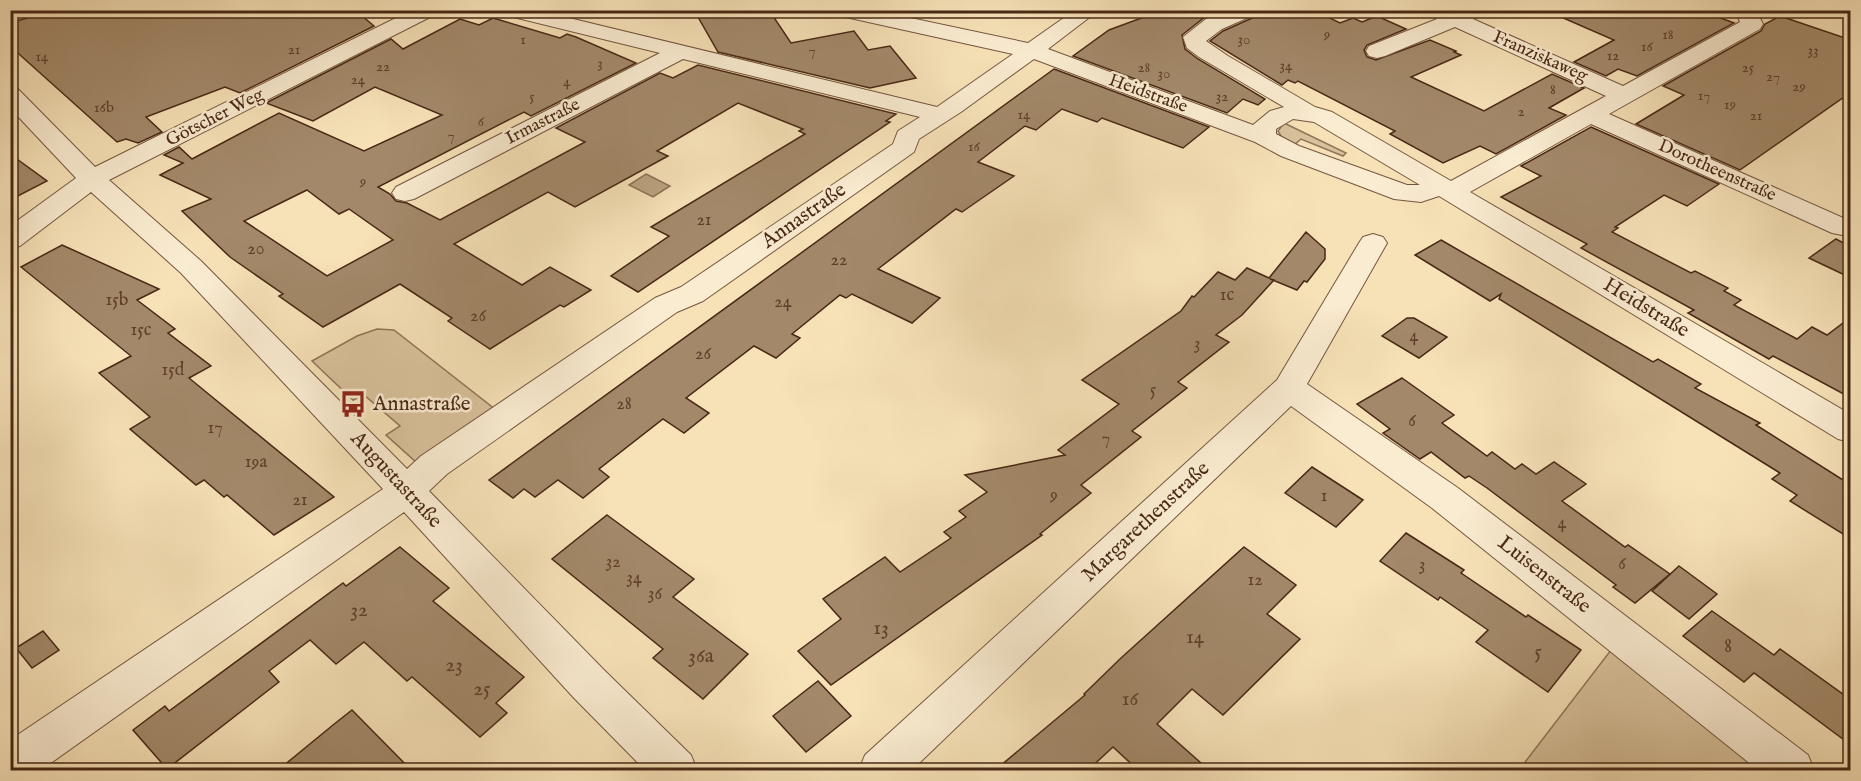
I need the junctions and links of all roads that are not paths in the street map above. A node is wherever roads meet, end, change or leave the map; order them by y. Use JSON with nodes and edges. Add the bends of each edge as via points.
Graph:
{"nodes":[{"id":1,"x":429,"y":10,"type":"edge"},
{"id":2,"x":508,"y":10,"type":"edge"},
{"id":3,"x":841,"y":10,"type":"edge"},
{"id":4,"x":1089,"y":10,"type":"edge"},
{"id":5,"x":1249,"y":10,"type":"edge"},
{"id":6,"x":1745,"y":10,"type":"edge"},
{"id":7,"x":1455,"y":13,"type":"edge"},
{"id":8,"x":682,"y":51,"type":"junction"},
{"id":9,"x":1032,"y":51,"type":"junction"},
{"id":10,"x":1377,"y":51,"type":"dead end"},
{"id":11,"x":10,"y":93,"type":"edge"},
{"id":12,"x":1625,"y":96,"type":"junction"},
{"id":13,"x":1306,"y":111,"type":"junction"},
{"id":14,"x":941,"y":115,"type":"junction"},
{"id":15,"x":1592,"y":115,"type":"junction"},
{"id":16,"x":1263,"y":137,"type":"junction"},
{"id":17,"x":92,"y":180,"type":"junction"},
{"id":18,"x":1446,"y":189,"type":"junction"},
{"id":19,"x":405,"y":193,"type":"dead end"},
{"id":20,"x":1842,"y":227,"type":"dead end"},
{"id":21,"x":10,"y":240,"type":"edge"},
{"id":22,"x":1372,"y":243,"type":"dead end"},
{"id":23,"x":1289,"y":388,"type":"junction"},
{"id":24,"x":1851,"y":430,"type":"edge"},
{"id":25,"x":406,"y":492,"type":"junction"},
{"id":26,"x":10,"y":766,"type":"edge"},
{"id":27,"x":675,"y":771,"type":"edge"},
{"id":28,"x":881,"y":771,"type":"edge"},
{"id":29,"x":1792,"y":771,"type":"edge"}],
"edges":[{"from":1,"to":17,"type":"street","name":"Götscher Weg"},
{"from":2,"to":8,"type":"street"},
{"from":3,"to":9,"type":"street","name":"Heidstraße"},
{"from":4,"to":9,"type":"street","name":"Annastraße"},
{"from":5,"to":13,"type":"street","via":[[1203,29],[1194,37],[1195,43]]},
{"from":6,"to":12,"type":"street","via":[[1752,24]]},
{"from":7,"to":10,"type":"street","name":"Franziskaweg"},
{"from":7,"to":12,"type":"street","name":"Franziskaweg"},
{"from":8,"to":14,"type":"street"},
{"from":8,"to":19,"type":"street","name":"Irmastraße"},
{"from":9,"to":14,"type":"street","name":"Annastraße"},
{"from":9,"to":16,"type":"street","name":"Heidstraße"},
{"from":11,"to":17,"type":"street","name":"Augustastraße"},
{"from":12,"to":15,"type":"street"},
{"from":13,"to":16,"type":"street","via":[[1276,117],[1264,128]]},
{"from":13,"to":18,"type":"street","name":"Heidstraße","via":[[1323,117]]},
{"from":14,"to":25,"type":"street","name":"Annastraße","via":[[907,136],[905,147],[434,465]]},
{"from":15,"to":18,"type":"street"},
{"from":15,"to":20,"type":"street","name":"Dorotheenstraße"},
{"from":16,"to":18,"type":"street","name":"Heidstraße","via":[[1403,194]]},
{"from":17,"to":21,"type":"street","name":"Götscher Weg"},
{"from":17,"to":25,"type":"street","name":"Augustastraße","via":[[191,267]]},
{"from":18,"to":24,"type":"street","name":"Heidstraße"},
{"from":22,"to":23,"type":"street","name":"Margarethenstraße"},
{"from":23,"to":28,"type":"street","name":"Margarethenstraße"},
{"from":23,"to":29,"type":"street","name":"Luisenstraße","via":[[1445,498]]},
{"from":25,"to":26,"type":"street","name":"Annastraße"},
{"from":25,"to":27,"type":"street","name":"Augustastraße"}]}
